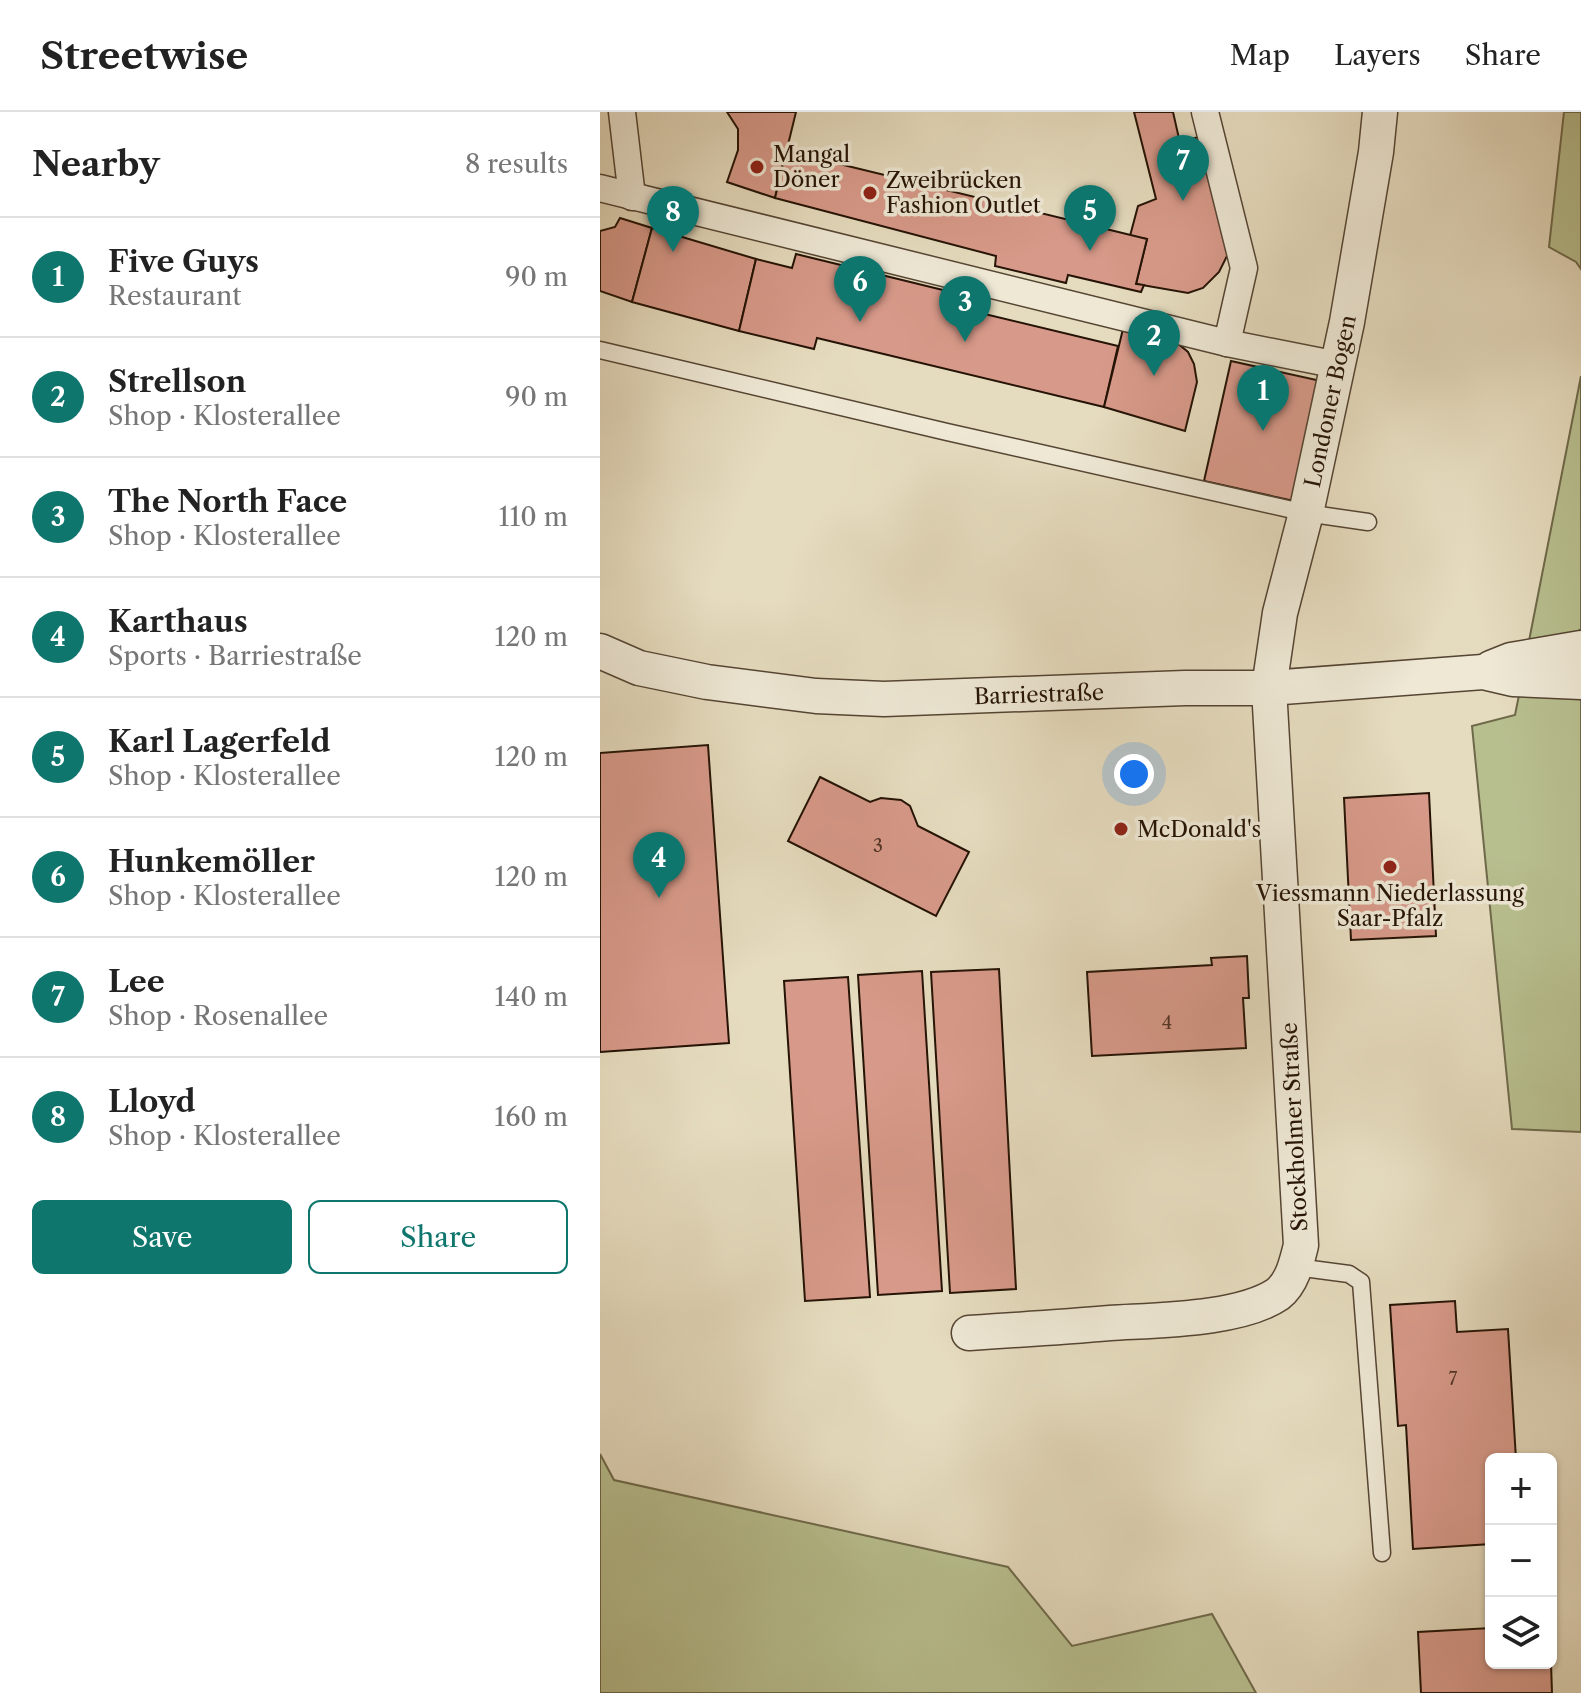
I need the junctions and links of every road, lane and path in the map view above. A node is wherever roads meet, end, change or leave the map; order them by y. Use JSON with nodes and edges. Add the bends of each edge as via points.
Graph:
{"nodes":[{"id":1,"x":622,"y":112,"type":"edge"},
{"id":2,"x":1205,"y":112,"type":"edge"},
{"id":3,"x":1380,"y":112,"type":"edge"},
{"id":4,"x":600,"y":188,"type":"edge"},
{"id":5,"x":632,"y":197,"type":"junction"},
{"id":6,"x":1227,"y":343,"type":"junction"},
{"id":7,"x":600,"y":350,"type":"edge"},
{"id":8,"x":1338,"y":365,"type":"junction"},
{"id":9,"x":1306,"y":513,"type":"junction"},
{"id":10,"x":1368,"y":522,"type":"dead end"},
{"id":11,"x":600,"y":651,"type":"edge"},
{"id":12,"x":1580,"y":656,"type":"edge"},
{"id":13,"x":1269,"y":688,"type":"junction"},
{"id":14,"x":1296,"y":1267,"type":"junction"},
{"id":15,"x":969,"y":1333,"type":"dead end"},
{"id":16,"x":1382,"y":1553,"type":"dead end"}],
"edges":[{"from":1,"to":5,"type":"street"},
{"from":2,"to":6,"type":"street","via":[[1244,268]]},
{"from":3,"to":8,"type":"street","name":"Londoner Bogen"},
{"from":4,"to":5,"type":"street"},
{"from":5,"to":6,"type":"street"},
{"from":6,"to":8,"type":"street"},
{"from":7,"to":9,"type":"lane"},
{"from":8,"to":9,"type":"street","name":"Londoner Bogen"},
{"from":9,"to":10,"type":"lane"},
{"from":9,"to":13,"type":"street","name":"Londoner Bogen","via":[[1280,613]]},
{"from":11,"to":13,"type":"street","name":"Barriestraße","via":[[639,668],[816,696],[884,699]]},
{"from":12,"to":13,"type":"street","name":"Barriestraße","via":[[1513,679],[1483,672]]},
{"from":13,"to":14,"type":"street","name":"Stockholmer Straße","via":[[1301,1245]]},
{"from":14,"to":15,"type":"street","via":[[1281,1292],[1223,1313]]},
{"from":14,"to":16,"type":"lane","via":[[1349,1274],[1361,1282]]}]}
